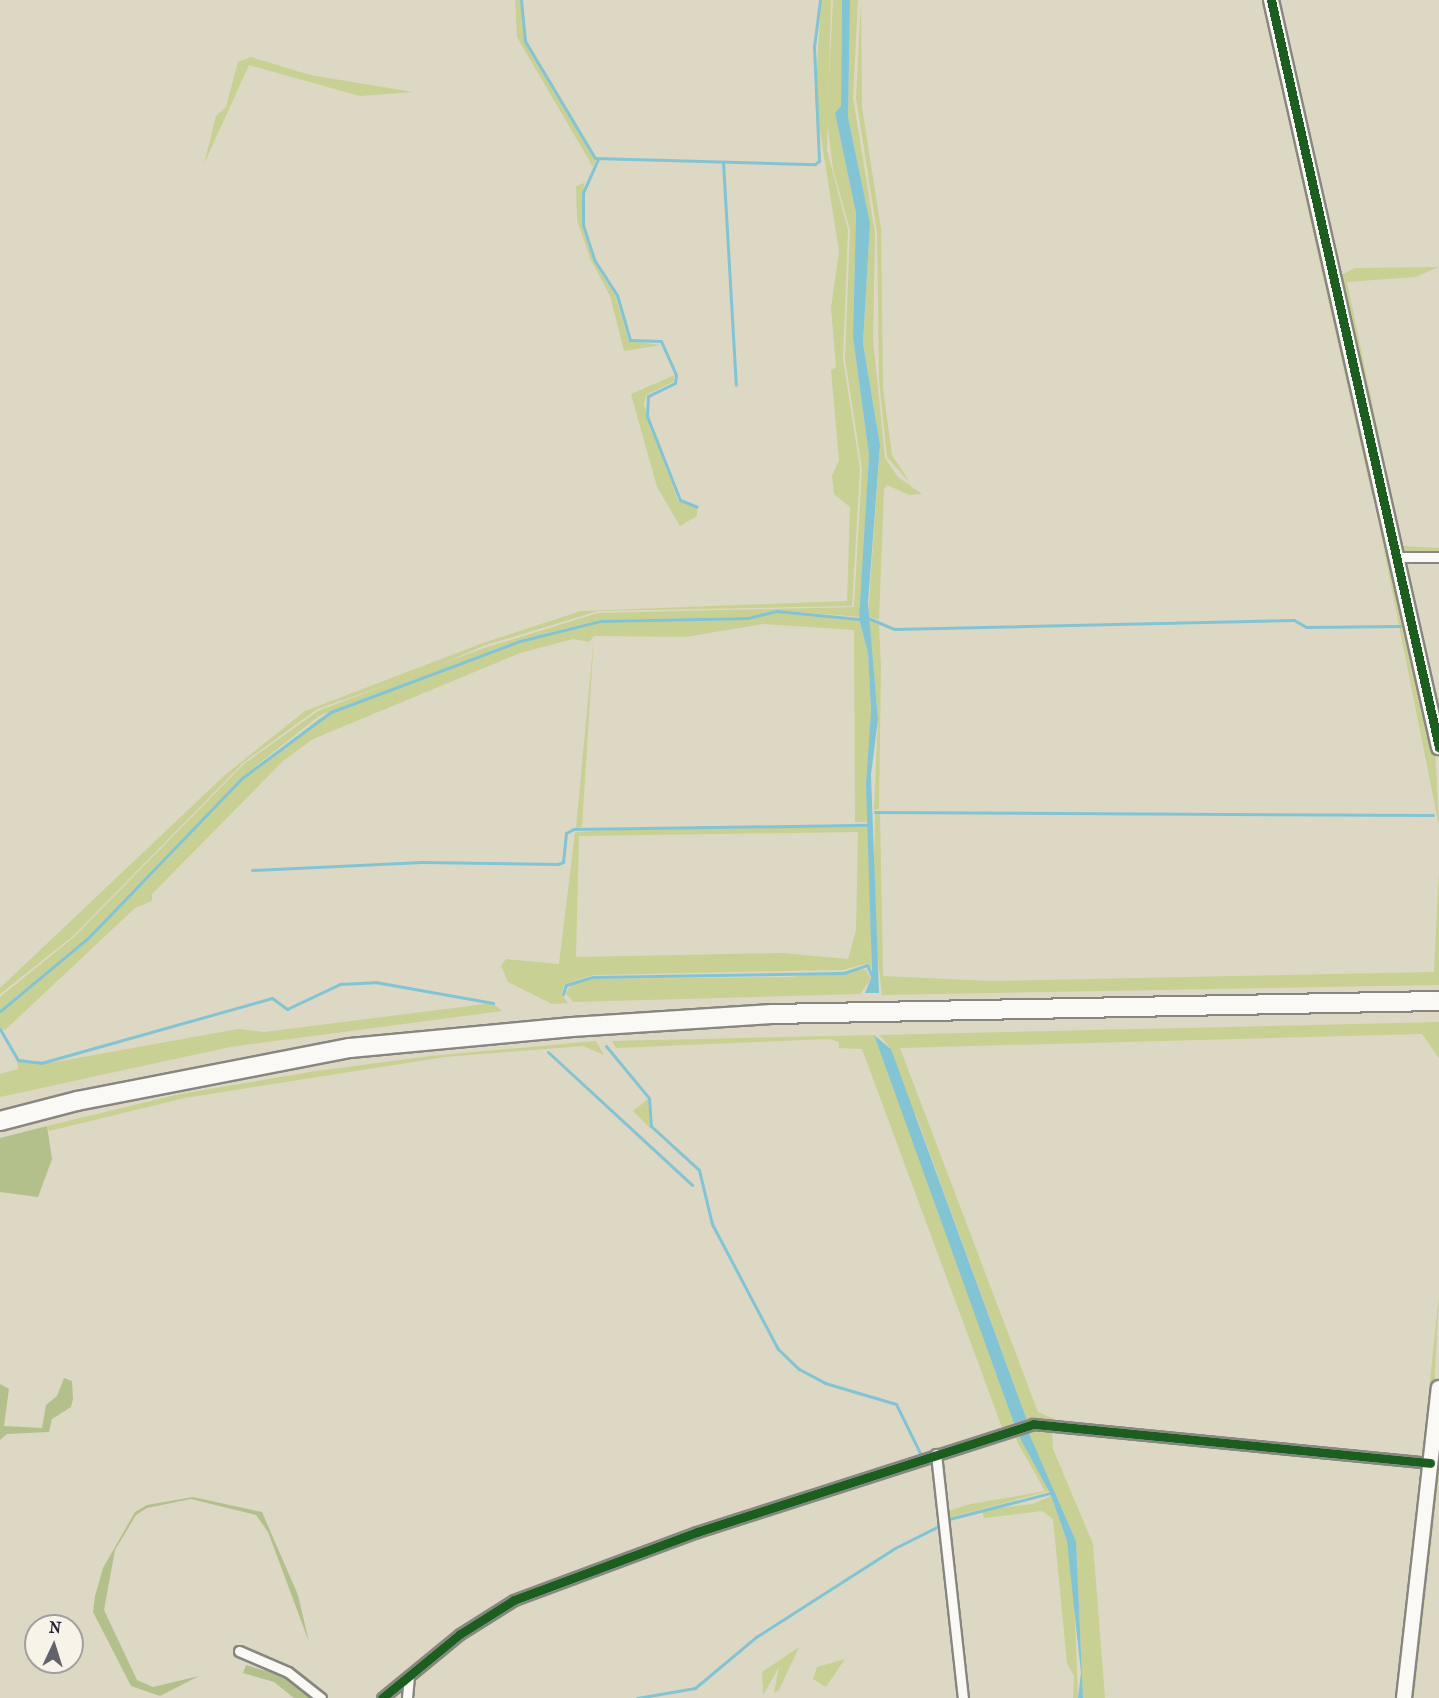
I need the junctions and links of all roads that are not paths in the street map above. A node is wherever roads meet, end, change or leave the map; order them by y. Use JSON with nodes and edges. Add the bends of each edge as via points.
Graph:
{"nodes":[{"id":1,"x":1271,"y":0,"type":"edge"},
{"id":2,"x":1396,"y":557,"type":"junction"},
{"id":3,"x":1439,"y":557,"type":"edge"},
{"id":4,"x":1439,"y":747,"type":"edge"},
{"id":5,"x":1439,"y":1001,"type":"edge"},
{"id":6,"x":0,"y":1121,"type":"edge"},
{"id":7,"x":1439,"y":1388,"type":"edge"},
{"id":8,"x":936,"y":1454,"type":"junction"},
{"id":9,"x":1430,"y":1463,"type":"junction"},
{"id":10,"x":239,"y":1651,"type":"dead end"},
{"id":11,"x":409,"y":1676,"type":"junction"},
{"id":12,"x":321,"y":1698,"type":"edge"},
{"id":13,"x":382,"y":1698,"type":"edge"},
{"id":14,"x":406,"y":1698,"type":"edge"},
{"id":15,"x":963,"y":1698,"type":"edge"},
{"id":16,"x":1404,"y":1698,"type":"edge"}],
"edges":[{"from":1,"to":2,"type":"street"},
{"from":2,"to":3,"type":"street"},
{"from":2,"to":4,"type":"street"},
{"from":5,"to":6,"type":"highway","via":[[772,1014],[572,1027],[350,1048],[77,1101]]},
{"from":7,"to":9,"type":"street"},
{"from":8,"to":9,"type":"street","via":[[1033,1424]]},
{"from":8,"to":11,"type":"street","via":[[697,1532],[514,1600]]},
{"from":8,"to":15,"type":"street"},
{"from":9,"to":16,"type":"street"},
{"from":10,"to":12,"type":"street","via":[[288,1672]]},
{"from":11,"to":13,"type":"street"},
{"from":11,"to":14,"type":"street"}]}
